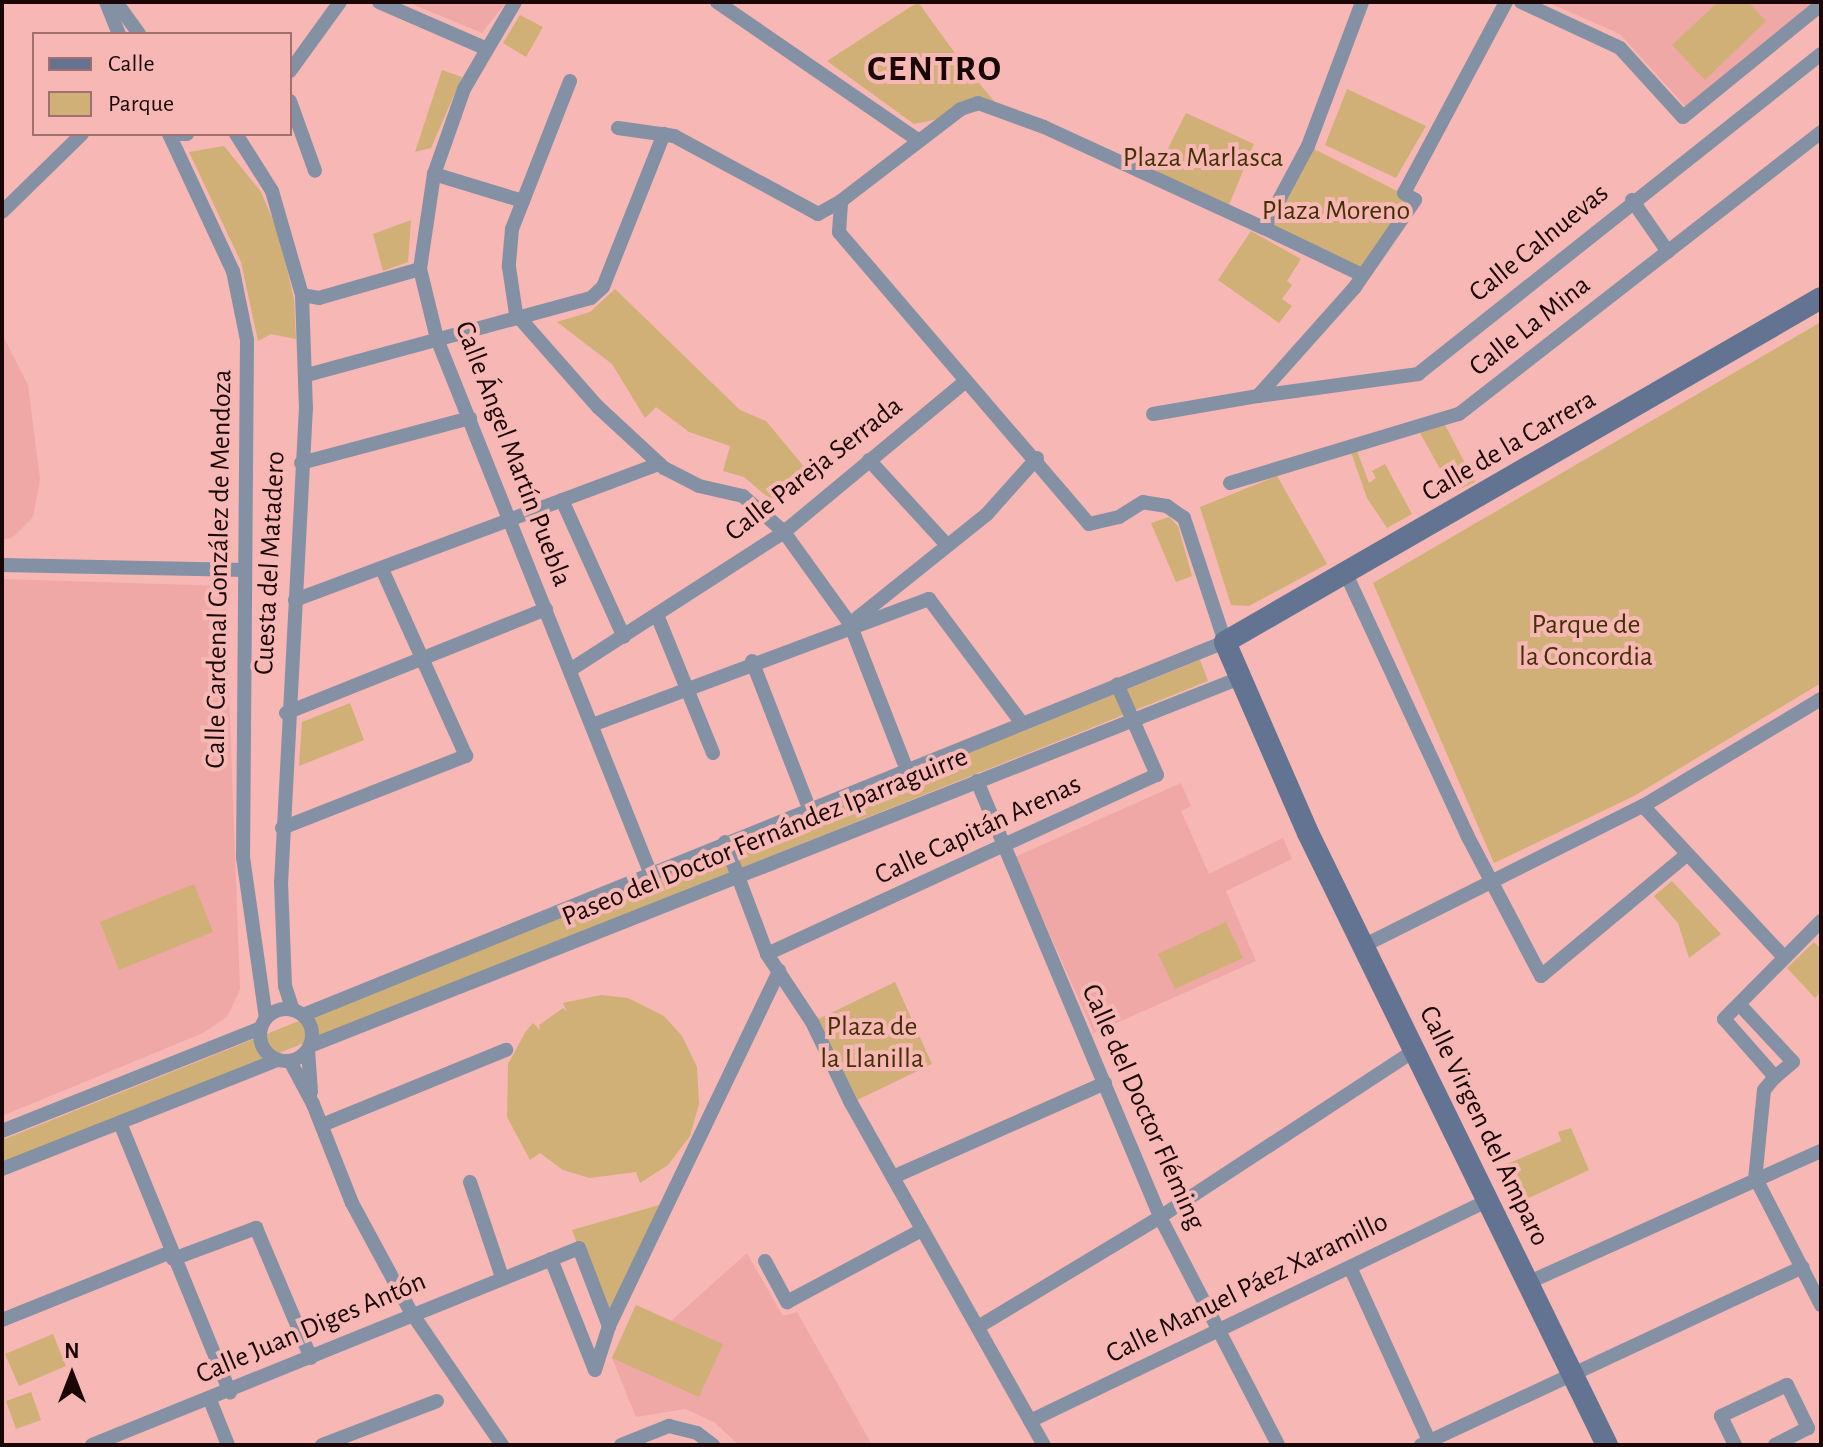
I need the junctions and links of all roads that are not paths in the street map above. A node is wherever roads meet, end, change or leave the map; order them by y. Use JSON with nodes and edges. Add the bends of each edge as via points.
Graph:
{"nodes":[{"id":1,"x":106,"y":2,"type":"edge"},
{"id":2,"x":116,"y":2,"type":"edge"},
{"id":3,"x":340,"y":2,"type":"edge"},
{"id":4,"x":379,"y":2,"type":"edge"},
{"id":5,"x":515,"y":2,"type":"edge"},
{"id":6,"x":717,"y":2,"type":"edge"},
{"id":7,"x":1362,"y":2,"type":"edge"},
{"id":8,"x":1506,"y":2,"type":"edge"},
{"id":9,"x":1521,"y":2,"type":"edge"},
{"id":10,"x":1821,"y":5,"type":"edge"},
{"id":11,"x":118,"y":32,"type":"edge"},
{"id":12,"x":138,"y":32,"type":"edge"},
{"id":13,"x":485,"y":48,"type":"junction"},
{"id":14,"x":1821,"y":54,"type":"edge"},
{"id":15,"x":292,"y":68,"type":"edge"},
{"id":16,"x":570,"y":81,"type":"dead end"},
{"id":17,"x":292,"y":107,"type":"edge"},
{"id":18,"x":618,"y":128,"type":"dead end"},
{"id":19,"x":1821,"y":132,"type":"edge"},
{"id":20,"x":664,"y":134,"type":"junction"},
{"id":21,"x":80,"y":136,"type":"edge"},
{"id":22,"x":172,"y":136,"type":"edge"},
{"id":23,"x":237,"y":136,"type":"edge"},
{"id":24,"x":919,"y":141,"type":"junction"},
{"id":25,"x":315,"y":171,"type":"dead end"},
{"id":26,"x":434,"y":174,"type":"junction"},
{"id":27,"x":1632,"y":200,"type":"junction"},
{"id":28,"x":523,"y":201,"type":"junction"},
{"id":29,"x":841,"y":201,"type":"junction"},
{"id":30,"x":2,"y":212,"type":"edge"},
{"id":31,"x":1264,"y":228,"type":"junction"},
{"id":32,"x":1668,"y":252,"type":"junction"},
{"id":33,"x":420,"y":269,"type":"junction"},
{"id":34,"x":1360,"y":274,"type":"junction"},
{"id":35,"x":302,"y":295,"type":"junction"},
{"id":36,"x":1821,"y":298,"type":"edge"},
{"id":37,"x":520,"y":320,"type":"junction"},
{"id":38,"x":437,"y":339,"type":"junction"},
{"id":39,"x":307,"y":375,"type":"junction"},
{"id":40,"x":966,"y":381,"type":"junction"},
{"id":41,"x":1258,"y":396,"type":"junction"},
{"id":42,"x":1153,"y":414,"type":"dead end"},
{"id":43,"x":470,"y":418,"type":"junction"},
{"id":44,"x":1037,"y":458,"type":"junction"},
{"id":45,"x":869,"y":460,"type":"junction"},
{"id":46,"x":301,"y":463,"type":"junction"},
{"id":47,"x":659,"y":464,"type":"junction"},
{"id":48,"x":1230,"y":483,"type":"dead end"},
{"id":49,"x":562,"y":500,"type":"junction"},
{"id":50,"x":509,"y":520,"type":"junction"},
{"id":51,"x":784,"y":532,"type":"junction"},
{"id":52,"x":946,"y":544,"type":"junction"},
{"id":53,"x":2,"y":565,"type":"edge"},
{"id":54,"x":245,"y":570,"type":"junction"},
{"id":55,"x":383,"y":571,"type":"junction"},
{"id":56,"x":1346,"y":574,"type":"junction"},
{"id":57,"x":295,"y":600,"type":"junction"},
{"id":58,"x":546,"y":609,"type":"junction"},
{"id":59,"x":657,"y":615,"type":"junction"},
{"id":60,"x":850,"y":624,"type":"junction"},
{"id":61,"x":624,"y":637,"type":"junction"},
{"id":62,"x":1225,"y":642,"type":"junction"},
{"id":63,"x":420,"y":661,"type":"junction"},
{"id":64,"x":752,"y":661,"type":"junction"},
{"id":65,"x":570,"y":670,"type":"junction"},
{"id":66,"x":1240,"y":678,"type":"junction"},
{"id":67,"x":1117,"y":684,"type":"junction"},
{"id":68,"x":689,"y":687,"type":"junction"},
{"id":69,"x":1821,"y":699,"type":"edge"},
{"id":70,"x":286,"y":713,"type":"junction"},
{"id":71,"x":1137,"y":721,"type":"junction"},
{"id":72,"x":1021,"y":722,"type":"junction"},
{"id":73,"x":592,"y":725,"type":"junction"},
{"id":74,"x":713,"y":753,"type":"dead end"},
{"id":75,"x":906,"y":768,"type":"junction"},
{"id":76,"x":977,"y":781,"type":"junction"},
{"id":77,"x":1643,"y":806,"type":"junction"},
{"id":78,"x":809,"y":808,"type":"junction"},
{"id":79,"x":282,"y":828,"type":"junction"},
{"id":80,"x":725,"y":842,"type":"junction"},
{"id":81,"x":1002,"y":848,"type":"junction"},
{"id":82,"x":1685,"y":856,"type":"junction"},
{"id":83,"x":650,"y":872,"type":"junction"},
{"id":84,"x":738,"y":878,"type":"junction"},
{"id":85,"x":1493,"y":882,"type":"junction"},
{"id":86,"x":1818,"y":929,"type":"edge"},
{"id":87,"x":1363,"y":946,"type":"junction"},
{"id":88,"x":767,"y":954,"type":"junction"},
{"id":89,"x":1784,"y":957,"type":"junction"},
{"id":90,"x":779,"y":971,"type":"junction"},
{"id":91,"x":1739,"y":1004,"type":"junction"},
{"id":92,"x":298,"y":1012,"type":"junction"},
{"id":93,"x":264,"y":1023,"type":"junction"},
{"id":94,"x":309,"y":1048,"type":"junction"},
{"id":95,"x":506,"y":1050,"type":"dead end"},
{"id":96,"x":1414,"y":1051,"type":"junction"},
{"id":97,"x":283,"y":1060,"type":"junction"},
{"id":98,"x":1775,"y":1077,"type":"junction"},
{"id":99,"x":1105,"y":1083,"type":"junction"},
{"id":100,"x":313,"y":1104,"type":"junction"},
{"id":101,"x":120,"y":1123,"type":"junction"},
{"id":102,"x":322,"y":1125,"type":"junction"},
{"id":103,"x":2,"y":1131,"type":"edge"},
{"id":104,"x":1821,"y":1151,"type":"edge"},
{"id":105,"x":2,"y":1169,"type":"edge"},
{"id":106,"x":893,"y":1177,"type":"junction"},
{"id":107,"x":1756,"y":1180,"type":"junction"},
{"id":108,"x":470,"y":1182,"type":"dead end"},
{"id":109,"x":1487,"y":1201,"type":"junction"},
{"id":110,"x":1160,"y":1217,"type":"junction"},
{"id":111,"x":922,"y":1230,"type":"junction"},
{"id":112,"x":172,"y":1255,"type":"junction"},
{"id":113,"x":551,"y":1259,"type":"junction"},
{"id":114,"x":765,"y":1261,"type":"dead end"},
{"id":115,"x":1350,"y":1267,"type":"junction"},
{"id":116,"x":1802,"y":1267,"type":"junction"},
{"id":117,"x":502,"y":1277,"type":"junction"},
{"id":118,"x":1527,"y":1283,"type":"junction"},
{"id":119,"x":1821,"y":1305,"type":"edge"},
{"id":120,"x":411,"y":1312,"type":"junction"},
{"id":121,"x":2,"y":1320,"type":"edge"},
{"id":122,"x":609,"y":1326,"type":"junction"},
{"id":123,"x":978,"y":1327,"type":"junction"},
{"id":124,"x":1219,"y":1331,"type":"junction"},
{"id":125,"x":311,"y":1358,"type":"junction"},
{"id":126,"x":1573,"y":1375,"type":"junction"},
{"id":127,"x":230,"y":1392,"type":"junction"},
{"id":128,"x":210,"y":1400,"type":"junction"},
{"id":129,"x":437,"y":1401,"type":"dead end"},
{"id":130,"x":1030,"y":1421,"type":"junction"},
{"id":131,"x":1427,"y":1444,"type":"edge"},
{"id":132,"x":92,"y":1445,"type":"edge"},
{"id":133,"x":228,"y":1445,"type":"edge"},
{"id":134,"x":322,"y":1445,"type":"edge"},
{"id":135,"x":502,"y":1445,"type":"edge"},
{"id":136,"x":621,"y":1445,"type":"edge"},
{"id":137,"x":713,"y":1445,"type":"edge"},
{"id":138,"x":1044,"y":1445,"type":"edge"},
{"id":139,"x":1278,"y":1445,"type":"edge"},
{"id":140,"x":1607,"y":1445,"type":"edge"},
{"id":141,"x":1735,"y":1445,"type":"edge"},
{"id":142,"x":1775,"y":1445,"type":"edge"}],
"edges":[{"from":1,"to":11,"type":"street"},
{"from":2,"to":12,"type":"street"},
{"from":3,"to":15,"type":"street"},
{"from":4,"to":13,"type":"street"},
{"from":5,"to":13,"type":"street","name":"Calle Ángel Martín Puebla"},
{"from":6,"to":24,"type":"street"},
{"from":7,"to":31,"type":"street","via":[[1308,146]]},
{"from":8,"to":34,"type":"street","via":[[1404,193],[1415,200]]},
{"from":9,"to":10,"type":"street","via":[[1620,48],[1683,117]]},
{"from":13,"to":26,"type":"street","name":"Calle Ángel Martín Puebla","via":[[464,89]]},
{"from":14,"to":27,"type":"street","name":"Calle Calnuevas"},
{"from":16,"to":28,"type":"street"},
{"from":17,"to":25,"type":"street"},
{"from":18,"to":20,"type":"street"},
{"from":19,"to":32,"type":"street","name":"Calle La Mina"},
{"from":20,"to":29,"type":"street","via":[[802,209],[818,214]]},
{"from":20,"to":37,"type":"street","via":[[603,287],[591,298]]},
{"from":21,"to":30,"type":"street"},
{"from":22,"to":54,"type":"street","name":"Calle Cardenal González de Mendoza","via":[[233,271],[247,340]]},
{"from":23,"to":35,"type":"street","name":"Cuesta del Matadero","via":[[272,191]]},
{"from":24,"to":29,"type":"street"},
{"from":24,"to":31,"type":"street","via":[[961,109],[978,103],[999,107]]},
{"from":26,"to":28,"type":"street"},
{"from":26,"to":33,"type":"street","name":"Calle Ángel Martín Puebla"},
{"from":27,"to":32,"type":"street"},
{"from":27,"to":41,"type":"street","name":"Calle Calnuevas","via":[[1418,374]]},
{"from":28,"to":37,"type":"street","via":[[512,229],[509,267]]},
{"from":29,"to":40,"type":"street","via":[[839,232]]},
{"from":31,"to":34,"type":"street"},
{"from":32,"to":48,"type":"street","name":"Calle La Mina","via":[[1459,414],[1273,465]]},
{"from":33,"to":35,"type":"street","via":[[319,298]]},
{"from":33,"to":38,"type":"street","name":"Calle Ángel Martín Puebla"},
{"from":34,"to":41,"type":"street","via":[[1355,287]]},
{"from":35,"to":39,"type":"street","name":"Cuesta del Matadero"},
{"from":36,"to":56,"type":"street","name":"Calle de la Carrera"},
{"from":37,"to":38,"type":"street"},
{"from":37,"to":47,"type":"street"},
{"from":38,"to":39,"type":"street"},
{"from":38,"to":43,"type":"street","name":"Calle Ángel Martín Puebla"},
{"from":39,"to":46,"type":"street","name":"Cuesta del Matadero"},
{"from":40,"to":44,"type":"street"},
{"from":40,"to":45,"type":"street","name":"Calle Pareja Serrada"},
{"from":41,"to":42,"type":"street","name":"Calle Calnuevas"},
{"from":43,"to":46,"type":"street"},
{"from":43,"to":50,"type":"street","name":"Calle Ángel Martín Puebla"},
{"from":44,"to":52,"type":"street","via":[[987,514]]},
{"from":44,"to":62,"type":"street","via":[[1089,524],[1119,517],[1143,502],[1167,506],[1184,518]]},
{"from":45,"to":51,"type":"street","name":"Calle Pareja Serrada"},
{"from":45,"to":52,"type":"street"},
{"from":46,"to":57,"type":"street","name":"Cuesta del Matadero"},
{"from":47,"to":49,"type":"street"},
{"from":47,"to":51,"type":"street","via":[[699,486],[743,496]]},
{"from":49,"to":50,"type":"street"},
{"from":49,"to":61,"type":"street"},
{"from":50,"to":55,"type":"street"},
{"from":50,"to":58,"type":"street","name":"Calle Ángel Martín Puebla"},
{"from":51,"to":59,"type":"street","name":"Calle Pareja Serrada"},
{"from":51,"to":60,"type":"street"},
{"from":52,"to":60,"type":"street"},
{"from":53,"to":54,"type":"street"},
{"from":54,"to":93,"type":"street","name":"Calle Cardenal González de Mendoza","via":[[243,857]]},
{"from":55,"to":57,"type":"street"},
{"from":55,"to":63,"type":"street"},
{"from":56,"to":62,"type":"street","name":"Calle de la Carrera"},
{"from":56,"to":85,"type":"street"},
{"from":57,"to":70,"type":"street","name":"Cuesta del Matadero"},
{"from":58,"to":63,"type":"street"},
{"from":58,"to":65,"type":"street","name":"Calle Ángel Martín Puebla"},
{"from":59,"to":61,"type":"street","name":"Calle Pareja Serrada"},
{"from":59,"to":68,"type":"street"},
{"from":60,"to":64,"type":"street"},
{"from":60,"to":72,"type":"street","via":[[929,599]]},
{"from":60,"to":75,"type":"street"},
{"from":61,"to":65,"type":"street","name":"Calle Pareja Serrada"},
{"from":62,"to":66,"type":"street","name":"Calle Virgen del Amparo"},
{"from":62,"to":67,"type":"street","name":"Paseo del Doctor Fernández Iparraguirre"},
{"from":63,"to":70,"type":"street"},
{"from":63,"to":79,"type":"street","via":[[466,756]]},
{"from":64,"to":68,"type":"street"},
{"from":64,"to":78,"type":"street"},
{"from":65,"to":73,"type":"street","name":"Calle Ángel Martín Puebla"},
{"from":66,"to":71,"type":"street","name":"Paseo del Doctor Fernández Iparraguirre"},
{"from":66,"to":87,"type":"street","name":"Calle Virgen del Amparo"},
{"from":67,"to":71,"type":"street"},
{"from":67,"to":72,"type":"street","name":"Paseo del Doctor Fernández Iparraguirre"},
{"from":68,"to":73,"type":"street"},
{"from":68,"to":74,"type":"street"},
{"from":69,"to":77,"type":"street"},
{"from":70,"to":79,"type":"street","name":"Cuesta del Matadero"},
{"from":71,"to":76,"type":"street","name":"Paseo del Doctor Fernández Iparraguirre"},
{"from":71,"to":81,"type":"street","name":"Calle Capitán Arenas","via":[[1157,775]]},
{"from":72,"to":75,"type":"street","name":"Paseo del Doctor Fernández Iparraguirre"},
{"from":73,"to":83,"type":"street","name":"Calle Ángel Martín Puebla"},
{"from":75,"to":78,"type":"street","name":"Paseo del Doctor Fernández Iparraguirre"},
{"from":76,"to":81,"type":"street","name":"Calle del Doctor Fléming"},
{"from":76,"to":84,"type":"street","name":"Paseo del Doctor Fernández Iparraguirre"},
{"from":77,"to":82,"type":"street"},
{"from":77,"to":85,"type":"street"},
{"from":78,"to":80,"type":"street","name":"Paseo del Doctor Fernández Iparraguirre"},
{"from":79,"to":92,"type":"street","name":"Cuesta del Matadero","via":[[285,986]]},
{"from":80,"to":83,"type":"street","name":"Paseo del Doctor Fernández Iparraguirre"},
{"from":80,"to":84,"type":"street"},
{"from":81,"to":88,"type":"street","name":"Calle Capitán Arenas"},
{"from":81,"to":99,"type":"street","name":"Calle del Doctor Fléming"},
{"from":82,"to":85,"type":"street","via":[[1541,976]]},
{"from":82,"to":89,"type":"street"},
{"from":83,"to":92,"type":"street","name":"Paseo del Doctor Fernández Iparraguirre"},
{"from":84,"to":88,"type":"street"},
{"from":84,"to":94,"type":"street","name":"Paseo del Doctor Fernández Iparraguirre"},
{"from":85,"to":87,"type":"street"},
{"from":86,"to":89,"type":"street"},
{"from":87,"to":96,"type":"street","name":"Calle Virgen del Amparo"},
{"from":88,"to":90,"type":"street"},
{"from":89,"to":91,"type":"street"},
{"from":90,"to":106,"type":"street","via":[[812,1022]]},
{"from":90,"to":122,"type":"street"},
{"from":91,"to":98,"type":"street","via":[[1724,1019]]},
{"from":91,"to":98,"type":"street","via":[[1793,1062]]},
{"from":92,"to":93,"type":"street"},
{"from":92,"to":94,"type":"street","via":[[311,1027]]},
{"from":93,"to":97,"type":"street","via":[[263,1048]]},
{"from":93,"to":103,"type":"street"},
{"from":94,"to":97,"type":"street"},
{"from":94,"to":100,"type":"street"},
{"from":95,"to":102,"type":"street"},
{"from":96,"to":109,"type":"street","name":"Calle Virgen del Amparo"},
{"from":96,"to":110,"type":"street"},
{"from":97,"to":100,"type":"street"},
{"from":97,"to":101,"type":"street"},
{"from":98,"to":107,"type":"street","via":[[1764,1090]]},
{"from":99,"to":106,"type":"street"},
{"from":99,"to":110,"type":"street","name":"Calle del Doctor Fléming"},
{"from":100,"to":102,"type":"street"},
{"from":101,"to":105,"type":"street"},
{"from":101,"to":112,"type":"street"},
{"from":102,"to":120,"type":"street","via":[[352,1203]]},
{"from":104,"to":107,"type":"street"},
{"from":106,"to":111,"type":"street"},
{"from":107,"to":116,"type":"street"},
{"from":107,"to":118,"type":"street"},
{"from":108,"to":117,"type":"street"},
{"from":109,"to":115,"type":"street","name":"Calle Manuel Páez Xaramillo"},
{"from":109,"to":118,"type":"street","name":"Calle Virgen del Amparo"},
{"from":110,"to":123,"type":"street"},
{"from":110,"to":124,"type":"street","name":"Calle del Doctor Fléming"},
{"from":111,"to":114,"type":"street","via":[[787,1302]]},
{"from":111,"to":123,"type":"street"},
{"from":112,"to":121,"type":"street"},
{"from":112,"to":125,"type":"street","via":[[256,1228]]},
{"from":112,"to":127,"type":"street"},
{"from":113,"to":117,"type":"street","name":"Calle Juan Diges Antón"},
{"from":113,"to":122,"type":"street","name":"Calle Juan Diges Antón","via":[[579,1248]]},
{"from":113,"to":122,"type":"street","via":[[595,1370]]},
{"from":115,"to":124,"type":"street","name":"Calle Manuel Páez Xaramillo"},
{"from":115,"to":131,"type":"street"},
{"from":116,"to":119,"type":"street"},
{"from":116,"to":126,"type":"street"},
{"from":117,"to":120,"type":"street","name":"Calle Juan Diges Antón"},
{"from":118,"to":126,"type":"street","name":"Calle Virgen del Amparo"},
{"from":120,"to":125,"type":"street","name":"Calle Juan Diges Antón"},
{"from":120,"to":135,"type":"street"},
{"from":123,"to":130,"type":"street"},
{"from":124,"to":130,"type":"street","name":"Calle Manuel Páez Xaramillo"},
{"from":124,"to":139,"type":"street","name":"Calle del Doctor Fléming"},
{"from":125,"to":127,"type":"street","name":"Calle Juan Diges Antón"},
{"from":126,"to":131,"type":"street"},
{"from":126,"to":140,"type":"street","name":"Calle Virgen del Amparo"},
{"from":127,"to":128,"type":"street","name":"Calle Juan Diges Antón"},
{"from":128,"to":132,"type":"street","name":"Calle Juan Diges Antón"},
{"from":128,"to":133,"type":"street"},
{"from":129,"to":134,"type":"street"},
{"from":130,"to":138,"type":"street"},
{"from":136,"to":137,"type":"street","via":[[669,1426],[697,1433]]},
{"from":141,"to":142,"type":"street","via":[[1721,1416],[1787,1385],[1808,1428]]}]}
